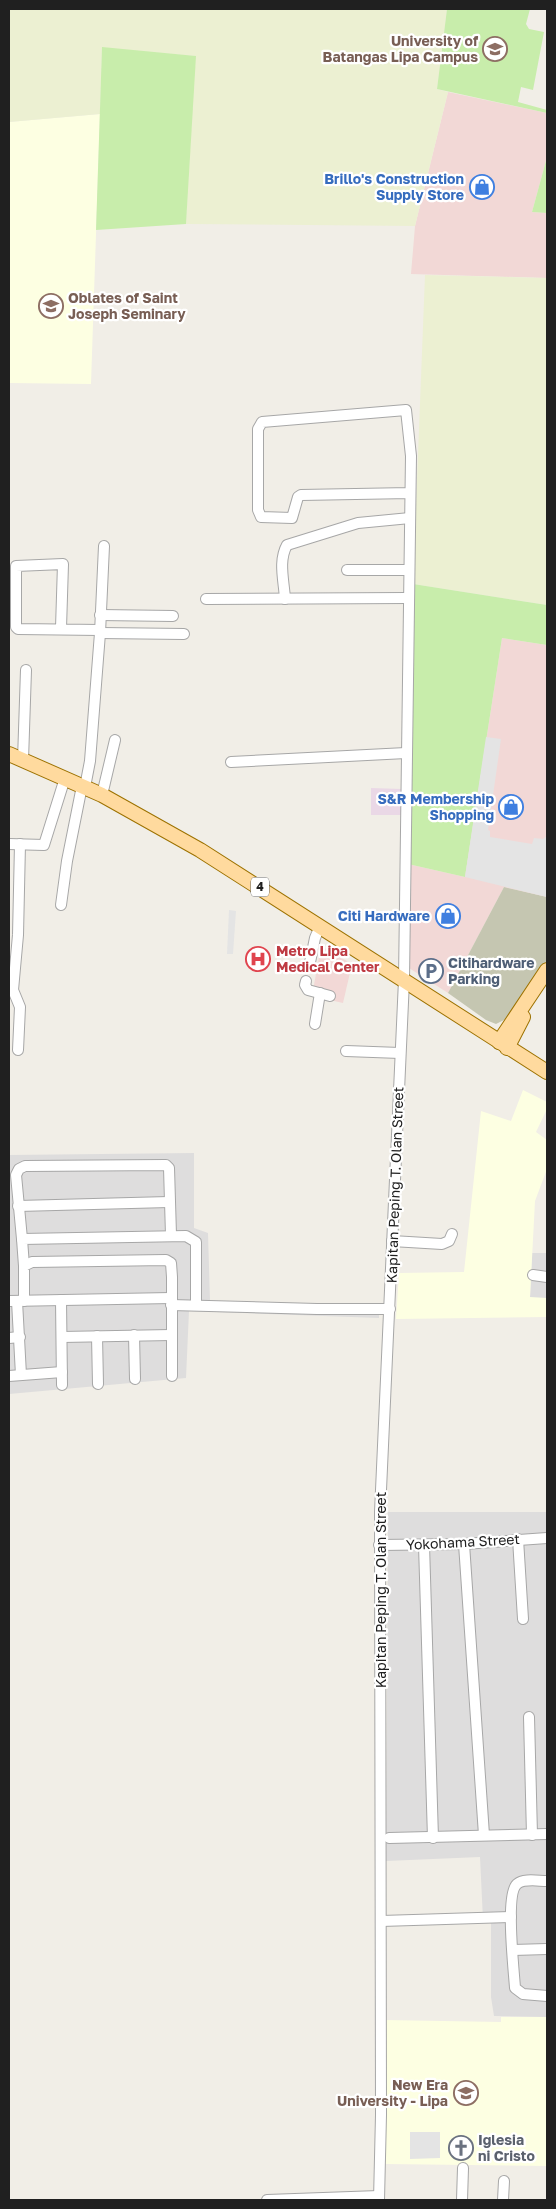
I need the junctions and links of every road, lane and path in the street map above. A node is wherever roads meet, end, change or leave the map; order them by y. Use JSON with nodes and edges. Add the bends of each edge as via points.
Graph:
{"nodes":[{"id":1,"x":410,"y":493,"type":"junction"},
{"id":2,"x":410,"y":518,"type":"junction"},
{"id":3,"x":104,"y":546,"type":"dead end"},
{"id":4,"x":347,"y":570,"type":"dead end"},
{"id":5,"x":409,"y":570,"type":"junction"},
{"id":6,"x":408,"y":598,"type":"junction"},
{"id":7,"x":206,"y":599,"type":"dead end"},
{"id":8,"x":285,"y":599,"type":"junction"},
{"id":9,"x":100,"y":615,"type":"junction"},
{"id":10,"x":173,"y":616,"type":"dead end"},
{"id":11,"x":61,"y":628,"type":"junction"},
{"id":12,"x":100,"y":631,"type":"junction"},
{"id":13,"x":184,"y":634,"type":"dead end"},
{"id":14,"x":26,"y":670,"type":"dead end"},
{"id":15,"x":115,"y":740,"type":"dead end"},
{"id":16,"x":406,"y":753,"type":"junction"},
{"id":17,"x":9,"y":754,"type":"edge"},
{"id":18,"x":23,"y":760,"type":"junction"},
{"id":19,"x":231,"y":762,"type":"dead end"},
{"id":20,"x":65,"y":778,"type":"junction"},
{"id":21,"x":84,"y":786,"type":"junction"},
{"id":22,"x":102,"y":795,"type":"junction"},
{"id":23,"x":9,"y":844,"type":"edge"},
{"id":24,"x":20,"y":844,"type":"junction"},
{"id":25,"x":62,"y":905,"type":"dead end"},
{"id":26,"x":320,"y":926,"type":"junction"},
{"id":27,"x":309,"y":968,"type":"dead end"},
{"id":28,"x":547,"y":970,"type":"edge"},
{"id":29,"x":547,"y":979,"type":"edge"},
{"id":30,"x":404,"y":980,"type":"junction"},
{"id":31,"x":306,"y":982,"type":"dead end"},
{"id":32,"x":314,"y":1024,"type":"dead end"},
{"id":33,"x":503,"y":1045,"type":"junction"},
{"id":34,"x":18,"y":1050,"type":"dead end"},
{"id":35,"x":346,"y":1051,"type":"dead end"},
{"id":36,"x":400,"y":1053,"type":"junction"},
{"id":37,"x":547,"y":1072,"type":"edge"},
{"id":38,"x":169,"y":1202,"type":"junction"},
{"id":39,"x":18,"y":1206,"type":"junction"},
{"id":40,"x":452,"y":1234,"type":"dead end"},
{"id":41,"x":171,"y":1235,"type":"junction"},
{"id":42,"x":22,"y":1239,"type":"junction"},
{"id":43,"x":392,"y":1241,"type":"junction"},
{"id":44,"x":24,"y":1266,"type":"junction"},
{"id":45,"x":533,"y":1275,"type":"dead end"},
{"id":46,"x":547,"y":1277,"type":"edge"},
{"id":47,"x":61,"y":1300,"type":"junction"},
{"id":48,"x":17,"y":1301,"type":"edge"},
{"id":49,"x":171,"y":1302,"type":"junction"},
{"id":50,"x":196,"y":1305,"type":"junction"},
{"id":51,"x":390,"y":1309,"type":"junction"},
{"id":52,"x":171,"y":1335,"type":"junction"},
{"id":53,"x":97,"y":1336,"type":"junction"},
{"id":54,"x":134,"y":1336,"type":"junction"},
{"id":55,"x":14,"y":1337,"type":"edge"},
{"id":56,"x":62,"y":1337,"type":"junction"},
{"id":57,"x":62,"y":1372,"type":"junction"},
{"id":58,"x":21,"y":1375,"type":"junction"},
{"id":59,"x":9,"y":1376,"type":"edge"},
{"id":60,"x":172,"y":1376,"type":"dead end"},
{"id":61,"x":135,"y":1379,"type":"dead end"},
{"id":62,"x":98,"y":1384,"type":"dead end"},
{"id":63,"x":62,"y":1385,"type":"dead end"},
{"id":64,"x":547,"y":1538,"type":"edge"},
{"id":65,"x":518,"y":1539,"type":"junction"},
{"id":66,"x":464,"y":1544,"type":"junction"},
{"id":67,"x":424,"y":1545,"type":"junction"},
{"id":68,"x":380,"y":1546,"type":"junction"},
{"id":69,"x":523,"y":1619,"type":"dead end"},
{"id":70,"x":529,"y":1717,"type":"dead end"},
{"id":71,"x":547,"y":1834,"type":"edge"},
{"id":72,"x":484,"y":1835,"type":"junction"},
{"id":73,"x":532,"y":1835,"type":"junction"},
{"id":74,"x":389,"y":1838,"type":"dead end"},
{"id":75,"x":433,"y":1838,"type":"junction"},
{"id":76,"x":547,"y":1881,"type":"edge"},
{"id":77,"x":511,"y":1917,"type":"junction"},
{"id":78,"x":381,"y":1921,"type":"junction"},
{"id":79,"x":547,"y":1949,"type":"edge"},
{"id":80,"x":512,"y":1950,"type":"junction"},
{"id":81,"x":547,"y":1996,"type":"edge"},
{"id":82,"x":463,"y":2168,"type":"dead end"},
{"id":83,"x":504,"y":2181,"type":"dead end"},
{"id":84,"x":379,"y":2198,"type":"edge"},
{"id":85,"x":321,"y":2199,"type":"edge"},
{"id":86,"x":350,"y":2199,"type":"edge"},
{"id":87,"x":267,"y":2200,"type":"edge"},
{"id":88,"x":293,"y":2200,"type":"edge"},
{"id":89,"x":462,"y":2200,"type":"edge"},
{"id":90,"x":503,"y":2200,"type":"edge"}],
"edges":[{"from":1,"to":1,"type":"street","name":"Kapitan Peping T. Olan Street","via":[[411,456],[406,410],[262,422],[259,425],[258,510],[261,517],[292,518],[301,495]]},
{"from":1,"to":2,"type":"street","name":"Kapitan Peping T. Olan Street"},
{"from":2,"to":5,"type":"street","name":"Kapitan Peping T. Olan Street"},
{"from":2,"to":8,"type":"street","via":[[358,523],[288,545],[282,561]]},
{"from":3,"to":9,"type":"street"},
{"from":4,"to":5,"type":"street"},
{"from":5,"to":6,"type":"street","name":"Kapitan Peping T. Olan Street"},
{"from":6,"to":8,"type":"street"},
{"from":6,"to":16,"type":"street","name":"Kapitan Peping T. Olan Street"},
{"from":7,"to":8,"type":"street"},
{"from":9,"to":10,"type":"street"},
{"from":9,"to":12,"type":"street"},
{"from":11,"to":11,"type":"street","via":[[16,627],[16,566],[63,564]]},
{"from":11,"to":12,"type":"street"},
{"from":12,"to":13,"type":"street"},
{"from":12,"to":21,"type":"street","via":[[90,761]]},
{"from":14,"to":18,"type":"street"},
{"from":15,"to":22,"type":"street"},
{"from":16,"to":19,"type":"street"},
{"from":16,"to":30,"type":"street","name":"Kapitan Peping T. Olan Street"},
{"from":17,"to":18,"type":"main road","number":"4"},
{"from":18,"to":20,"type":"main road","number":"4"},
{"from":20,"to":21,"type":"main road","number":"4"},
{"from":20,"to":24,"type":"street","via":[[44,845]]},
{"from":21,"to":22,"type":"main road","number":"4"},
{"from":21,"to":25,"type":"street","via":[[67,861]]},
{"from":22,"to":26,"type":"main road","number":"4","via":[[200,850]]},
{"from":23,"to":24,"type":"street"},
{"from":24,"to":34,"type":"street","via":[[13,990],[20,1007]]},
{"from":26,"to":27,"type":"street"},
{"from":26,"to":30,"type":"main road","number":"4"},
{"from":28,"to":33,"type":"main road"},
{"from":29,"to":33,"type":"main road"},
{"from":30,"to":33,"type":"main road","number":"4"},
{"from":30,"to":36,"type":"street","name":"Kapitan Peping T. Olan Street"},
{"from":31,"to":32,"type":"street","via":[[308,990],[325,994]]},
{"from":33,"to":37,"type":"main road","number":"4"},
{"from":35,"to":36,"type":"street"},
{"from":36,"to":43,"type":"street","name":"Kapitan Peping T. Olan Street"},
{"from":38,"to":39,"type":"street"},
{"from":38,"to":39,"type":"street","via":[[169,1168],[161,1163],[25,1166],[16,1175]]},
{"from":38,"to":41,"type":"street"},
{"from":39,"to":42,"type":"street"},
{"from":40,"to":43,"type":"street","via":[[449,1241],[442,1244]]},
{"from":41,"to":42,"type":"street"},
{"from":41,"to":50,"type":"street","via":[[186,1236],[196,1242]]},
{"from":42,"to":44,"type":"street"},
{"from":43,"to":51,"type":"street","name":"Kapitan Peping T. Olan Street"},
{"from":44,"to":48,"type":"street"},
{"from":44,"to":49,"type":"street","via":[[41,1261],[166,1260],[171,1263]]},
{"from":45,"to":46,"type":"street"},
{"from":47,"to":48,"type":"street"},
{"from":47,"to":49,"type":"street"},
{"from":47,"to":56,"type":"street"},
{"from":48,"to":55,"type":"street"},
{"from":49,"to":50,"type":"street"},
{"from":49,"to":52,"type":"street"},
{"from":50,"to":51,"type":"street"},
{"from":51,"to":68,"type":"street","name":"Kapitan Peping T. Olan Street"},
{"from":52,"to":54,"type":"street"},
{"from":52,"to":60,"type":"street"},
{"from":53,"to":54,"type":"street"},
{"from":53,"to":56,"type":"street"},
{"from":53,"to":62,"type":"street"},
{"from":54,"to":61,"type":"street"},
{"from":55,"to":58,"type":"street"},
{"from":56,"to":57,"type":"street"},
{"from":57,"to":58,"type":"street"},
{"from":57,"to":63,"type":"street"},
{"from":58,"to":59,"type":"street"},
{"from":64,"to":65,"type":"street","name":"Yokohama Street"},
{"from":65,"to":66,"type":"street","name":"Yokohama Street"},
{"from":65,"to":69,"type":"street"},
{"from":66,"to":67,"type":"street","name":"Yokohama Street"},
{"from":66,"to":72,"type":"street"},
{"from":67,"to":68,"type":"street","name":"Yokohama Street"},
{"from":67,"to":75,"type":"street"},
{"from":68,"to":78,"type":"street","name":"Kapitan Peping T. Olan Street"},
{"from":70,"to":73,"type":"street"},
{"from":71,"to":73,"type":"street"},
{"from":72,"to":73,"type":"street"},
{"from":72,"to":75,"type":"street"},
{"from":74,"to":75,"type":"street"},
{"from":76,"to":77,"type":"street","via":[[518,1883],[514,1888]]},
{"from":77,"to":78,"type":"street"},
{"from":77,"to":80,"type":"street"},
{"from":78,"to":84,"type":"street","name":"Kapitan Peping T. Olan Street"},
{"from":79,"to":80,"type":"street"},
{"from":80,"to":81,"type":"street","via":[[515,1988],[524,1994]]},
{"from":82,"to":89,"type":"street"},
{"from":83,"to":90,"type":"street"},
{"from":84,"to":86,"type":"street"},
{"from":85,"to":86,"type":"street"},
{"from":85,"to":88,"type":"street"},
{"from":87,"to":88,"type":"street"}]}
